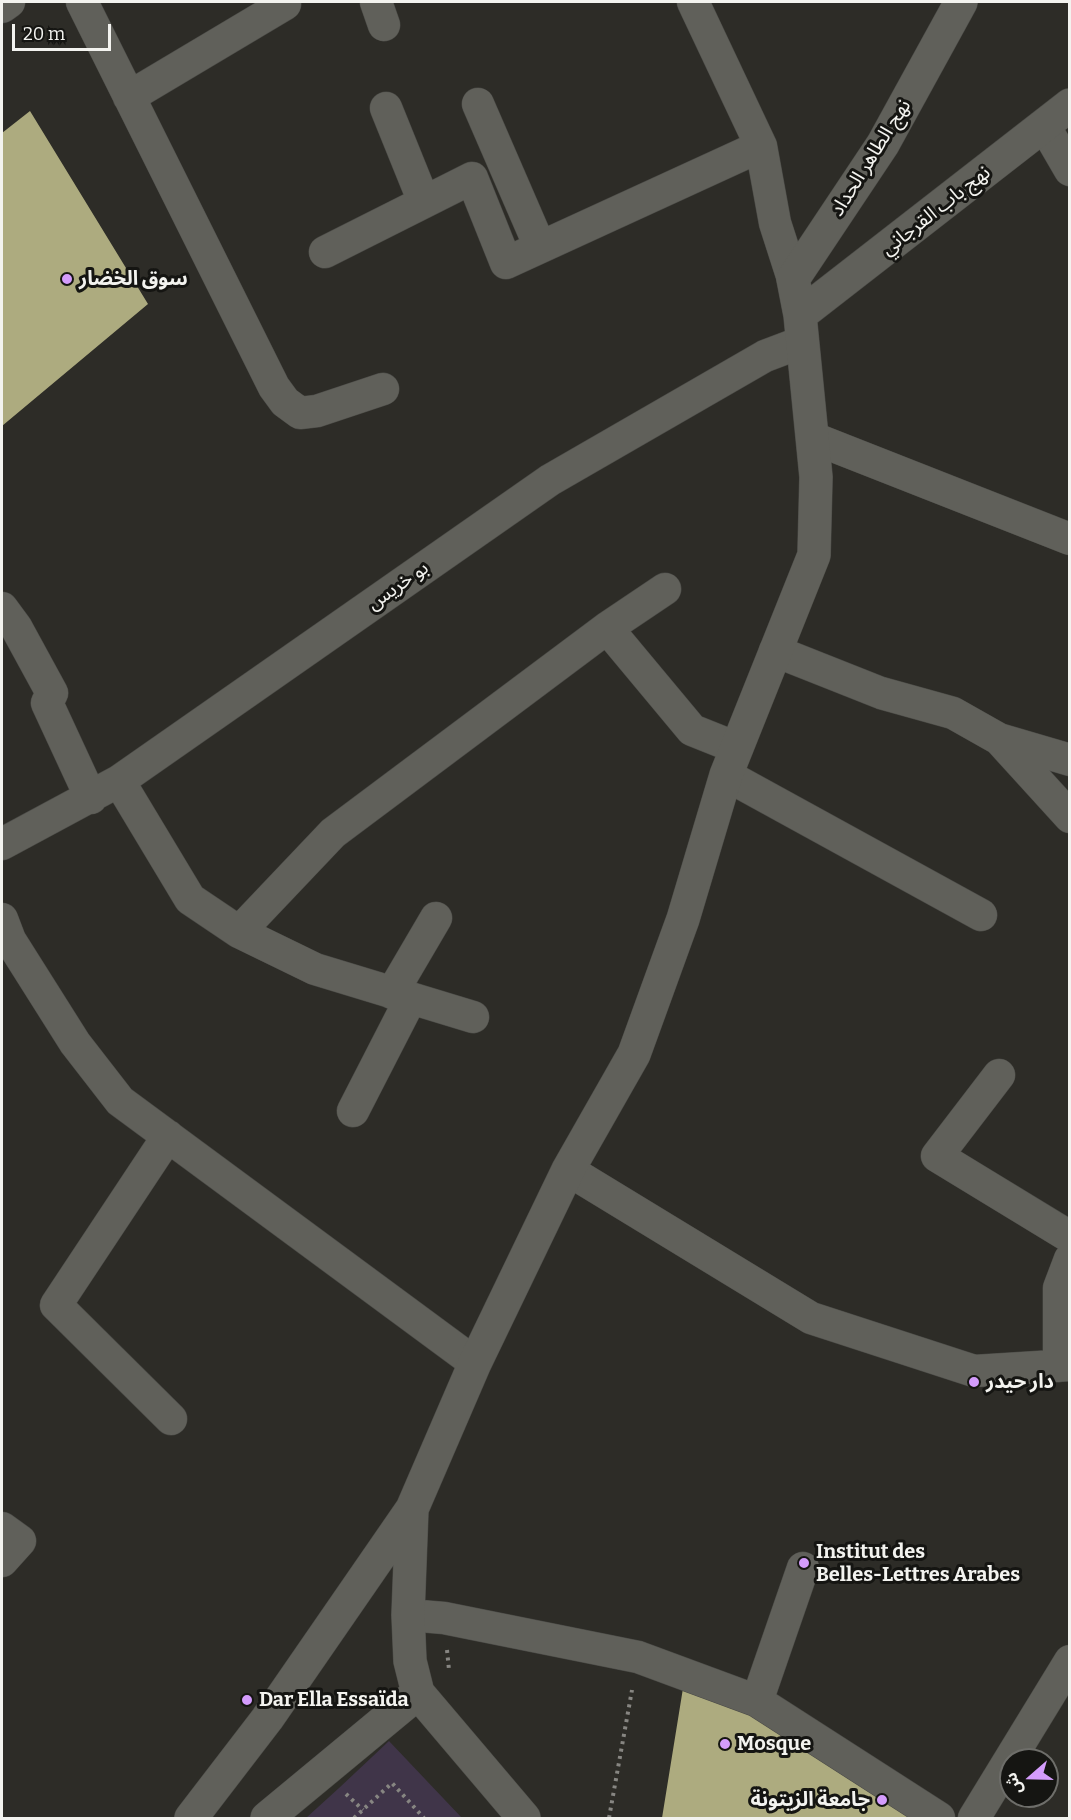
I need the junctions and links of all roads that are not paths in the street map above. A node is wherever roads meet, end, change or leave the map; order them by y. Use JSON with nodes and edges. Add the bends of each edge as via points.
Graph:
{"nodes":[{"id":1,"x":9,"y":2,"type":"edge"},
{"id":2,"x":82,"y":2,"type":"edge"},
{"id":3,"x":693,"y":2,"type":"edge"},
{"id":4,"x":962,"y":2,"type":"edge"},
{"id":5,"x":285,"y":4,"type":"dead end"},
{"id":6,"x":2,"y":7,"type":"edge"},
{"id":7,"x":129,"y":97,"type":"junction"},
{"id":8,"x":478,"y":104,"type":"dead end"},
{"id":9,"x":1070,"y":105,"type":"edge"},
{"id":10,"x":386,"y":108,"type":"dead end"},
{"id":11,"x":1045,"y":127,"type":"junction"},
{"id":12,"x":761,"y":146,"type":"junction"},
{"id":13,"x":1070,"y":170,"type":"edge"},
{"id":14,"x":424,"y":202,"type":"junction"},
{"id":15,"x":540,"y":247,"type":"junction"},
{"id":16,"x":325,"y":252,"type":"dead end"},
{"id":17,"x":793,"y":279,"type":"junction"},
{"id":18,"x":801,"y":328,"type":"junction"},
{"id":19,"x":383,"y":389,"type":"dead end"},
{"id":20,"x":813,"y":438,"type":"junction"},
{"id":21,"x":1070,"y":539,"type":"edge"},
{"id":22,"x":665,"y":590,"type":"dead end"},
{"id":23,"x":2,"y":608,"type":"edge"},
{"id":24,"x":607,"y":628,"type":"junction"},
{"id":25,"x":775,"y":651,"type":"junction"},
{"id":26,"x":999,"y":740,"type":"junction"},
{"id":27,"x":1070,"y":759,"type":"edge"},
{"id":28,"x":731,"y":762,"type":"junction"},
{"id":29,"x":119,"y":781,"type":"junction"},
{"id":30,"x":91,"y":798,"type":"junction"},
{"id":31,"x":1070,"y":817,"type":"edge"},
{"id":32,"x":2,"y":844,"type":"edge"},
{"id":33,"x":981,"y":915,"type":"dead end"},
{"id":34,"x":436,"y":918,"type":"dead end"},
{"id":35,"x":2,"y":920,"type":"edge"},
{"id":36,"x":239,"y":932,"type":"junction"},
{"id":37,"x":401,"y":995,"type":"junction"},
{"id":38,"x":473,"y":1017,"type":"dead end"},
{"id":39,"x":999,"y":1076,"type":"dead end"},
{"id":40,"x":353,"y":1111,"type":"dead end"},
{"id":41,"x":168,"y":1136,"type":"junction"},
{"id":42,"x":568,"y":1170,"type":"junction"},
{"id":43,"x":1070,"y":1237,"type":"edge"},
{"id":44,"x":1070,"y":1259,"type":"edge"},
{"id":45,"x":475,"y":1363,"type":"junction"},
{"id":46,"x":1064,"y":1366,"type":"edge"},
{"id":47,"x":171,"y":1419,"type":"dead end"},
{"id":48,"x":412,"y":1509,"type":"junction"},
{"id":49,"x":2,"y":1528,"type":"edge"},
{"id":50,"x":2,"y":1561,"type":"edge"},
{"id":51,"x":803,"y":1568,"type":"dead end"},
{"id":52,"x":408,"y":1615,"type":"junction"},
{"id":53,"x":1070,"y":1661,"type":"edge"},
{"id":54,"x":418,"y":1693,"type":"junction"},
{"id":55,"x":757,"y":1701,"type":"junction"},
{"id":56,"x":191,"y":1818,"type":"edge"},
{"id":57,"x":267,"y":1818,"type":"edge"},
{"id":58,"x":524,"y":1818,"type":"edge"},
{"id":59,"x":939,"y":1818,"type":"edge"},
{"id":60,"x":974,"y":1818,"type":"edge"}],
"edges":[{"from":1,"to":6,"type":"street"},
{"from":2,"to":7,"type":"street"},
{"from":3,"to":12,"type":"street"},
{"from":4,"to":17,"type":"street","name":"نهج الطاهر الحداد","via":[[883,144]]},
{"from":5,"to":7,"type":"street"},
{"from":7,"to":19,"type":"street","via":[[285,402],[300,413],[317,411]]},
{"from":8,"to":15,"type":"street"},
{"from":9,"to":11,"type":"street","name":"نهج باب القرجاني"},
{"from":10,"to":14,"type":"street"},
{"from":11,"to":13,"type":"street"},
{"from":11,"to":18,"type":"street","name":"نهج باب القرجاني"},
{"from":12,"to":15,"type":"street"},
{"from":12,"to":17,"type":"street","via":[[776,223]]},
{"from":14,"to":15,"type":"street","via":[[472,178],[506,263]]},
{"from":14,"to":16,"type":"street"},
{"from":17,"to":18,"type":"street"},
{"from":18,"to":20,"type":"street"},
{"from":18,"to":29,"type":"street","name":"بو خريس","via":[[765,356],[550,480]]},
{"from":20,"to":21,"type":"street"},
{"from":20,"to":25,"type":"street","via":[[814,555]]},
{"from":22,"to":24,"type":"street"},
{"from":23,"to":30,"type":"street","via":[[52,693],[47,703]]},
{"from":24,"to":28,"type":"street","via":[[692,730]]},
{"from":24,"to":36,"type":"street","via":[[333,833]]},
{"from":25,"to":26,"type":"street","via":[[881,693],[953,713]]},
{"from":25,"to":28,"type":"street"},
{"from":26,"to":27,"type":"street"},
{"from":26,"to":31,"type":"street"},
{"from":28,"to":33,"type":"street"},
{"from":28,"to":42,"type":"street","via":[[683,919],[634,1054]]},
{"from":29,"to":30,"type":"street","name":"بو خريس"},
{"from":29,"to":36,"type":"street","via":[[190,899]]},
{"from":30,"to":32,"type":"street","name":"بو خريس"},
{"from":34,"to":37,"type":"street"},
{"from":35,"to":41,"type":"street","via":[[10,940],[75,1043],[120,1101]]},
{"from":36,"to":37,"type":"street","via":[[315,969]]},
{"from":37,"to":38,"type":"street"},
{"from":37,"to":40,"type":"street"},
{"from":39,"to":43,"type":"street","via":[[937,1156]]},
{"from":41,"to":45,"type":"street"},
{"from":41,"to":47,"type":"street","via":[[56,1305]]},
{"from":42,"to":45,"type":"street"},
{"from":42,"to":46,"type":"street","via":[[811,1318],[974,1371]]},
{"from":44,"to":46,"type":"street","via":[[1059,1288]]},
{"from":45,"to":48,"type":"street"},
{"from":48,"to":52,"type":"street"},
{"from":48,"to":56,"type":"street","via":[[267,1719]]},
{"from":49,"to":50,"type":"street","via":[[20,1541]]},
{"from":51,"to":55,"type":"street"},
{"from":52,"to":54,"type":"street","via":[[410,1661]]},
{"from":52,"to":55,"type":"street","via":[[444,1618],[638,1657]]},
{"from":53,"to":60,"type":"street"},
{"from":54,"to":57,"type":"street"},
{"from":54,"to":58,"type":"street"},
{"from":55,"to":59,"type":"street"}]}
